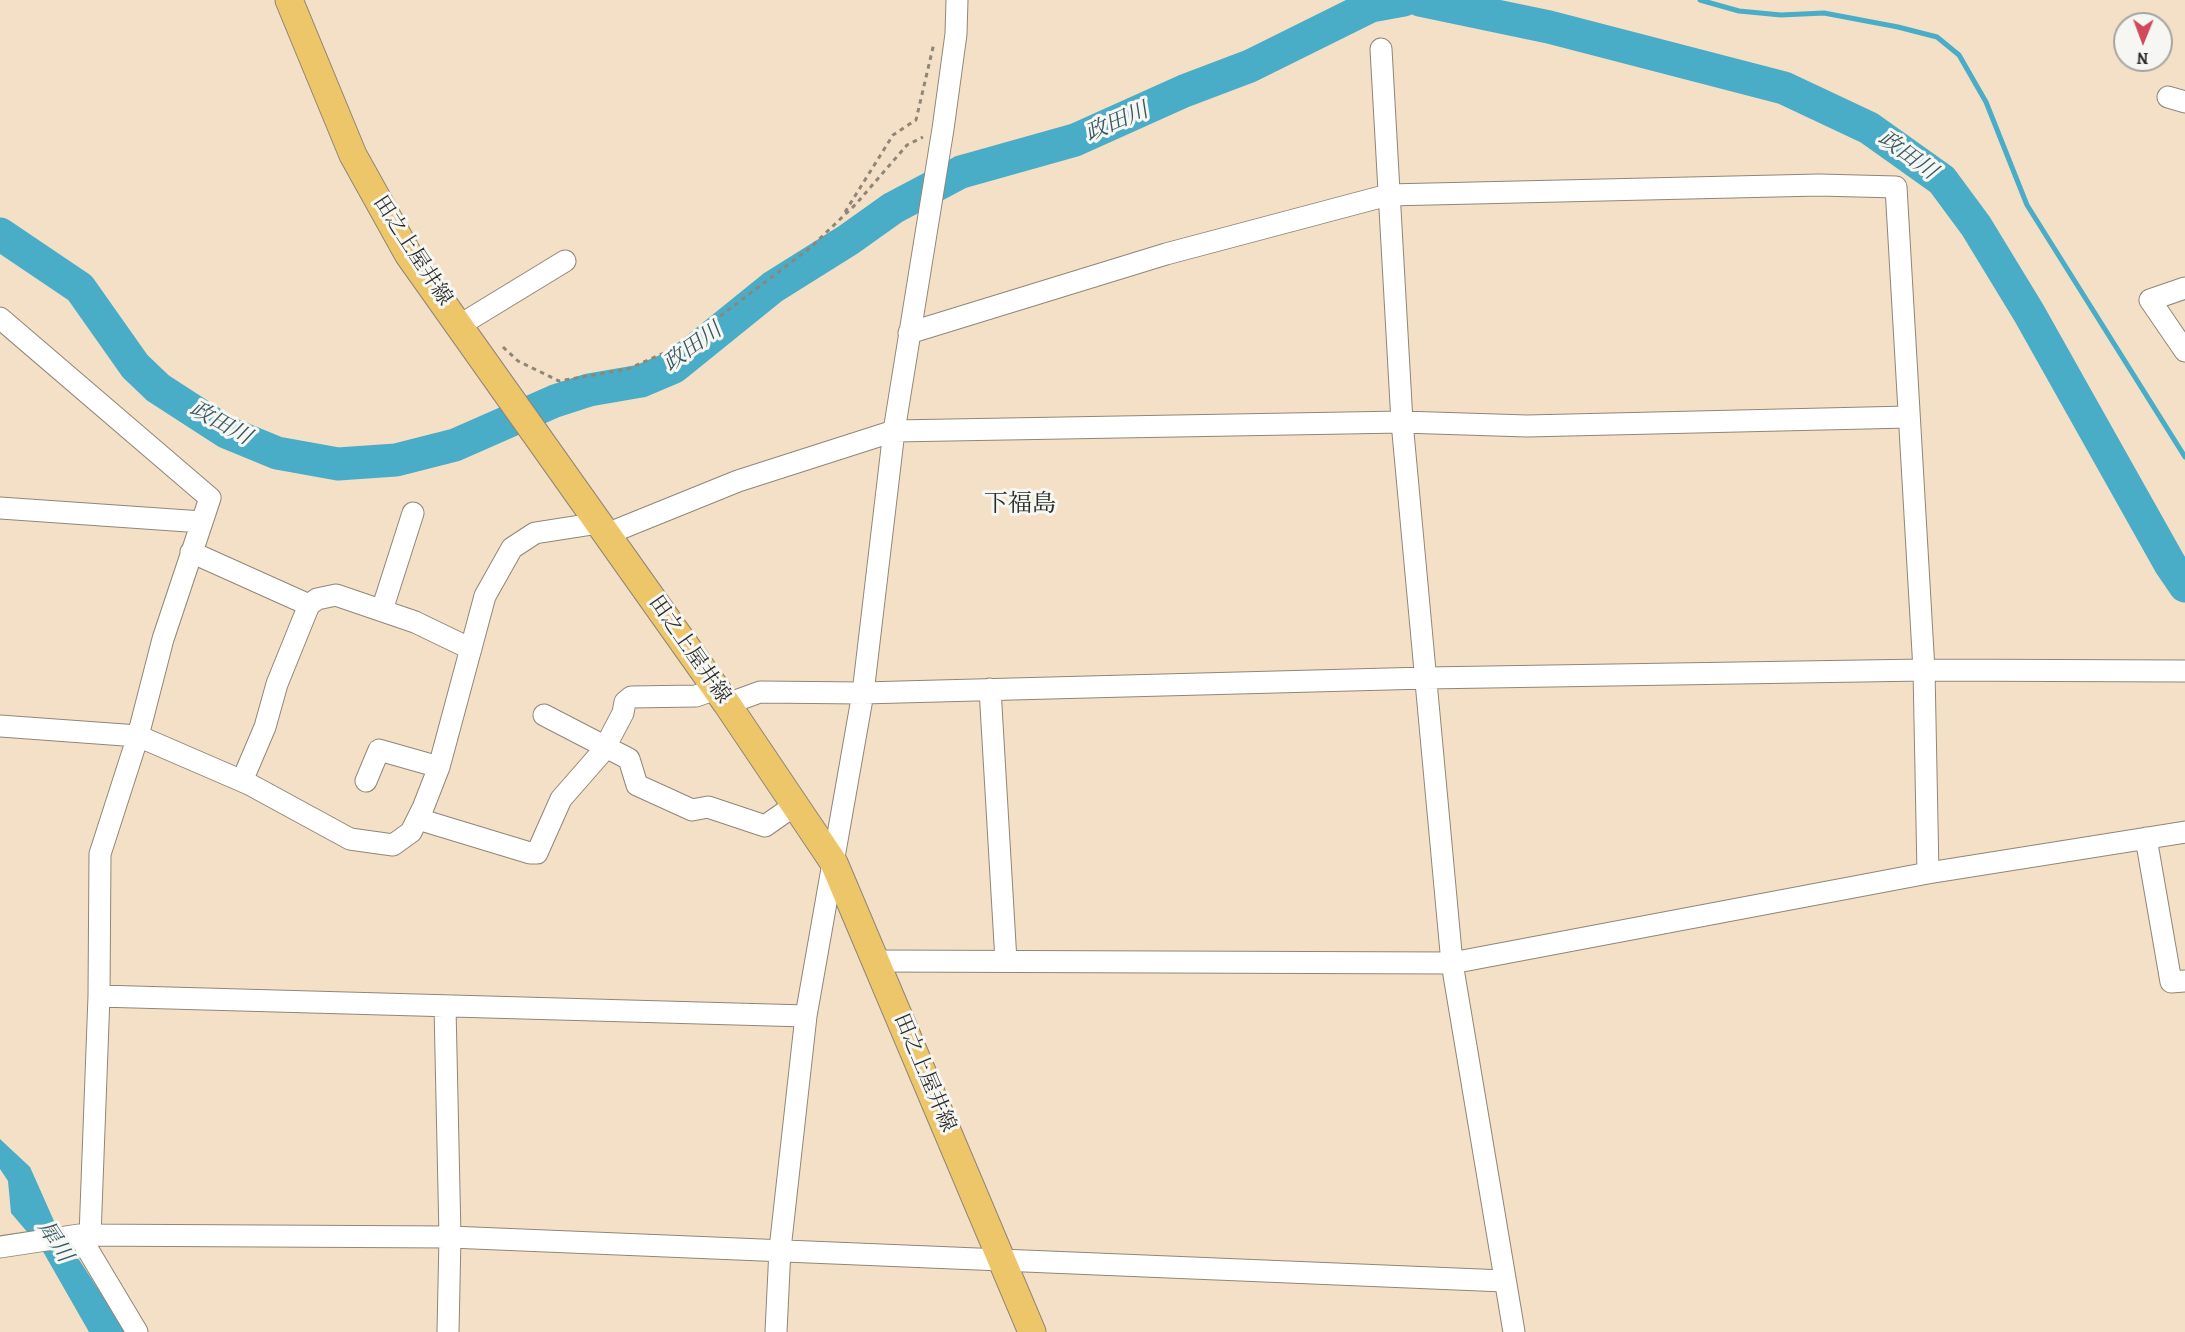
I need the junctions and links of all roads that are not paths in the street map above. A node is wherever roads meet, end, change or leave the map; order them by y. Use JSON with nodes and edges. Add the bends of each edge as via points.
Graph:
{"nodes":[{"id":1,"x":289,"y":0,"type":"edge"},
{"id":2,"x":957,"y":0,"type":"edge"},
{"id":3,"x":1381,"y":49,"type":"dead end"},
{"id":4,"x":1388,"y":195,"type":"junction"},
{"id":5,"x":565,"y":261,"type":"dead end"},
{"id":6,"x":2185,"y":288,"type":"edge"},
{"id":7,"x":0,"y":318,"type":"edge"},
{"id":8,"x":460,"y":325,"type":"junction"},
{"id":9,"x":909,"y":333,"type":"junction"},
{"id":10,"x":2185,"y":351,"type":"edge"},
{"id":11,"x":1908,"y":417,"type":"junction"},
{"id":12,"x":1402,"y":422,"type":"junction"},
{"id":13,"x":894,"y":431,"type":"junction"},
{"id":14,"x":0,"y":508,"type":"edge"},
{"id":15,"x":413,"y":513,"type":"dead end"},
{"id":16,"x":202,"y":522,"type":"junction"},
{"id":17,"x":603,"y":529,"type":"junction"},
{"id":18,"x":191,"y":552,"type":"junction"},
{"id":19,"x":309,"y":605,"type":"junction"},
{"id":20,"x":382,"y":610,"type":"junction"},
{"id":21,"x":471,"y":649,"type":"junction"},
{"id":22,"x":1924,"y":670,"type":"junction"},
{"id":23,"x":2185,"y":671,"type":"edge"},
{"id":24,"x":1426,"y":678,"type":"junction"},
{"id":25,"x":990,"y":689,"type":"junction"},
{"id":26,"x":863,"y":693,"type":"junction"},
{"id":27,"x":721,"y":697,"type":"junction"},
{"id":28,"x":544,"y":715,"type":"dead end"},
{"id":29,"x":0,"y":726,"type":"edge"},
{"id":30,"x":138,"y":736,"type":"junction"},
{"id":31,"x":605,"y":747,"type":"junction"},
{"id":32,"x":439,"y":767,"type":"junction"},
{"id":33,"x":242,"y":781,"type":"junction"},
{"id":34,"x":366,"y":781,"type":"dead end"},
{"id":35,"x":795,"y":805,"type":"junction"},
{"id":36,"x":418,"y":819,"type":"junction"},
{"id":37,"x":2185,"y":832,"type":"edge"},
{"id":38,"x":2146,"y":838,"type":"junction"},
{"id":39,"x":834,"y":863,"type":"junction"},
{"id":40,"x":1928,"y":873,"type":"junction"},
{"id":41,"x":876,"y":961,"type":"junction"},
{"id":42,"x":1006,"y":962,"type":"junction"},
{"id":43,"x":1452,"y":963,"type":"junction"},
{"id":44,"x":2185,"y":981,"type":"edge"},
{"id":45,"x":99,"y":996,"type":"junction"},
{"id":46,"x":445,"y":1007,"type":"junction"},
{"id":47,"x":806,"y":1016,"type":"junction"},
{"id":48,"x":85,"y":1235,"type":"junction"},
{"id":49,"x":450,"y":1237,"type":"junction"},
{"id":50,"x":0,"y":1247,"type":"edge"},
{"id":51,"x":780,"y":1249,"type":"junction"},
{"id":52,"x":1004,"y":1261,"type":"junction"},
{"id":53,"x":1504,"y":1281,"type":"junction"},
{"id":54,"x":137,"y":1332,"type":"edge"},
{"id":55,"x":448,"y":1332,"type":"edge"},
{"id":56,"x":776,"y":1332,"type":"edge"},
{"id":57,"x":1032,"y":1332,"type":"edge"},
{"id":58,"x":1514,"y":1332,"type":"edge"}],
"edges":[{"from":1,"to":8,"type":"main road","name":"田之上屋井線","via":[[353,155],[408,254]]},
{"from":2,"to":9,"type":"street","via":[[943,128]]},
{"from":3,"to":4,"type":"street"},
{"from":4,"to":9,"type":"street","via":[[1166,254]]},
{"from":4,"to":11,"type":"street","via":[[1546,189],[1896,187]]},
{"from":4,"to":12,"type":"street"},
{"from":5,"to":8,"type":"street"},
{"from":6,"to":10,"type":"street","via":[[2150,300]]},
{"from":7,"to":16,"type":"street","via":[[210,498]]},
{"from":8,"to":17,"type":"main road","name":"田之上屋井線"},
{"from":9,"to":13,"type":"street"},
{"from":11,"to":12,"type":"street","via":[[1527,426]]},
{"from":11,"to":22,"type":"street"},
{"from":12,"to":13,"type":"street"},
{"from":12,"to":24,"type":"street"},
{"from":13,"to":17,"type":"street"},
{"from":13,"to":26,"type":"street"},
{"from":14,"to":16,"type":"street"},
{"from":15,"to":20,"type":"street"},
{"from":16,"to":18,"type":"street"},
{"from":17,"to":21,"type":"street","via":[[536,533],[512,548],[485,596]]},
{"from":17,"to":27,"type":"main road","name":"田之上屋井線"},
{"from":18,"to":19,"type":"street"},
{"from":18,"to":30,"type":"street"},
{"from":19,"to":20,"type":"street","via":[[336,595]]},
{"from":19,"to":33,"type":"street","via":[[266,727]]},
{"from":20,"to":21,"type":"street","via":[[415,621]]},
{"from":21,"to":32,"type":"street"},
{"from":22,"to":23,"type":"street"},
{"from":22,"to":24,"type":"street"},
{"from":22,"to":40,"type":"street"},
{"from":24,"to":25,"type":"street"},
{"from":24,"to":43,"type":"street"},
{"from":25,"to":26,"type":"street"},
{"from":25,"to":42,"type":"street"},
{"from":26,"to":27,"type":"street","via":[[760,692]]},
{"from":26,"to":39,"type":"street"},
{"from":27,"to":31,"type":"street","via":[[631,697],[625,702]]},
{"from":27,"to":35,"type":"main road","name":"田之上屋井線"},
{"from":28,"to":31,"type":"street"},
{"from":29,"to":30,"type":"street"},
{"from":30,"to":33,"type":"street"},
{"from":30,"to":45,"type":"street","via":[[100,854]]},
{"from":31,"to":35,"type":"street","via":[[629,759],[637,785],[692,810],[708,807],[765,826]]},
{"from":31,"to":36,"type":"street","via":[[561,799],[537,853]]},
{"from":32,"to":34,"type":"street","via":[[379,750]]},
{"from":32,"to":36,"type":"street"},
{"from":33,"to":36,"type":"street","via":[[350,839],[366,843],[393,845],[411,832]]},
{"from":35,"to":39,"type":"main road","name":"田之上屋井線"},
{"from":37,"to":38,"type":"street"},
{"from":38,"to":40,"type":"street"},
{"from":38,"to":44,"type":"street","via":[[2171,982]]},
{"from":39,"to":41,"type":"main road","name":"田之上屋井線"},
{"from":39,"to":47,"type":"street"},
{"from":40,"to":43,"type":"street"},
{"from":41,"to":42,"type":"street"},
{"from":41,"to":52,"type":"main road","name":"田之上屋井線"},
{"from":42,"to":43,"type":"street"},
{"from":43,"to":53,"type":"street"},
{"from":45,"to":46,"type":"street"},
{"from":45,"to":48,"type":"street"},
{"from":46,"to":47,"type":"street"},
{"from":46,"to":49,"type":"street"},
{"from":47,"to":51,"type":"street"},
{"from":48,"to":49,"type":"street"},
{"from":48,"to":50,"type":"street"},
{"from":48,"to":54,"type":"street"},
{"from":49,"to":51,"type":"street"},
{"from":49,"to":55,"type":"street"},
{"from":51,"to":52,"type":"street"},
{"from":51,"to":56,"type":"street"},
{"from":52,"to":53,"type":"street"},
{"from":52,"to":57,"type":"main road","name":"田之上屋井線"},
{"from":53,"to":58,"type":"street"}]}
